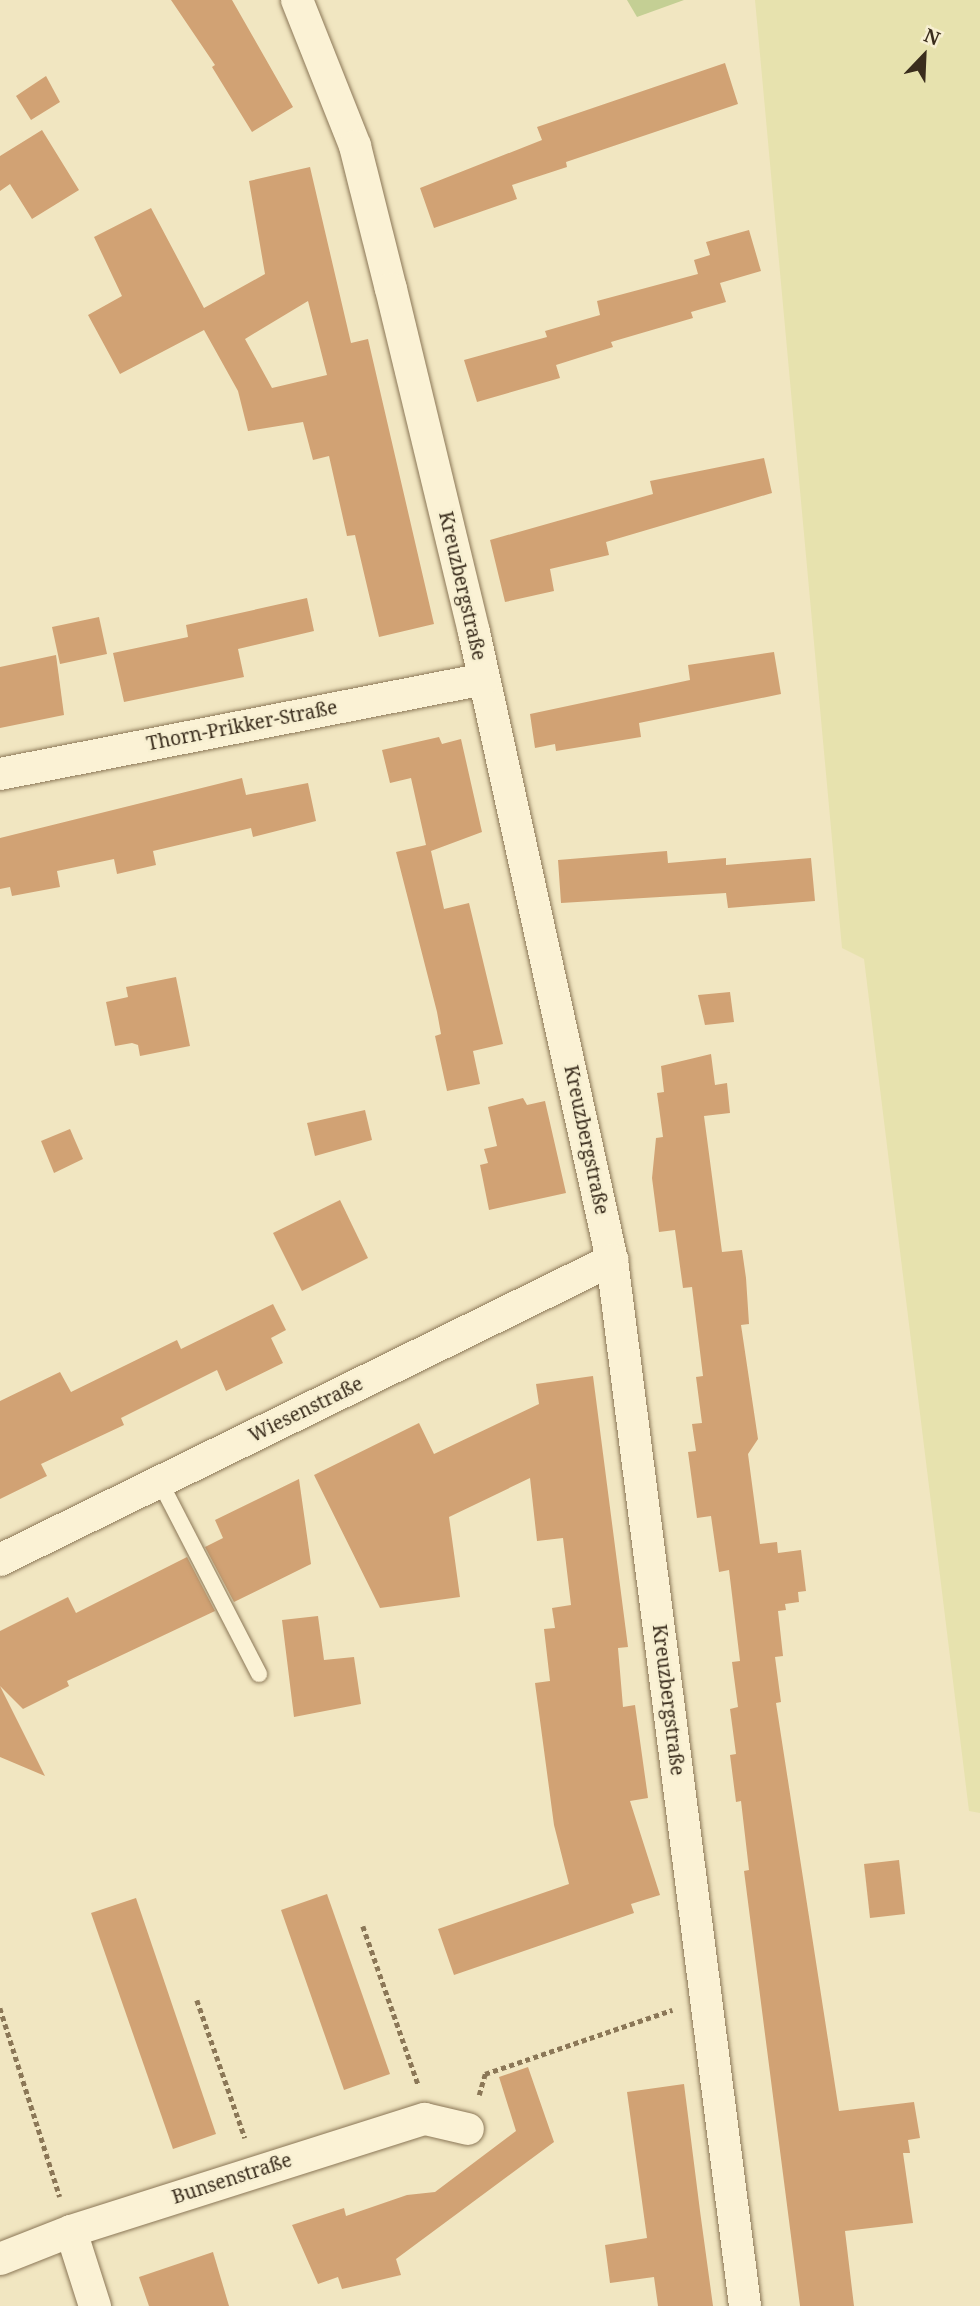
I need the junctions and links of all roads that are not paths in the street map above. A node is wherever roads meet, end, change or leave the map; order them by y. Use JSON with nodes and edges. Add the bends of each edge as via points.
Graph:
{"nodes":[{"id":1,"x":297,"y":0,"type":"edge"},
{"id":2,"x":484,"y":678,"type":"junction"},
{"id":3,"x":0,"y":774,"type":"edge"},
{"id":4,"x":612,"y":1260,"type":"junction"},
{"id":5,"x":160,"y":1482,"type":"junction"},
{"id":6,"x":0,"y":1560,"type":"edge"},
{"id":7,"x":259,"y":1674,"type":"dead end"},
{"id":8,"x":468,"y":2129,"type":"road end"},
{"id":9,"x":71,"y":2231,"type":"junction"},
{"id":10,"x":0,"y":2259,"type":"edge"},
{"id":11,"x":95,"y":2306,"type":"edge"},
{"id":12,"x":745,"y":2306,"type":"edge"}],
"edges":[{"from":1,"to":2,"type":"street","name":"Kreuzbergstraße","via":[[355,146]]},
{"from":2,"to":3,"type":"street","name":"Thorn-Prikker-Straße"},
{"from":2,"to":4,"type":"street","name":"Kreuzbergstraße"},
{"from":4,"to":5,"type":"street","name":"Wiesenstraße"},
{"from":4,"to":12,"type":"street","name":"Kreuzbergstraße"},
{"from":5,"to":6,"type":"street","name":"Wiesenstraße"},
{"from":5,"to":7,"type":"lane"},
{"from":8,"to":9,"type":"street","name":"Bunsenstraße","via":[[425,2119]]},
{"from":9,"to":10,"type":"street","name":"Bunsenstraße"},
{"from":9,"to":11,"type":"street"}]}
